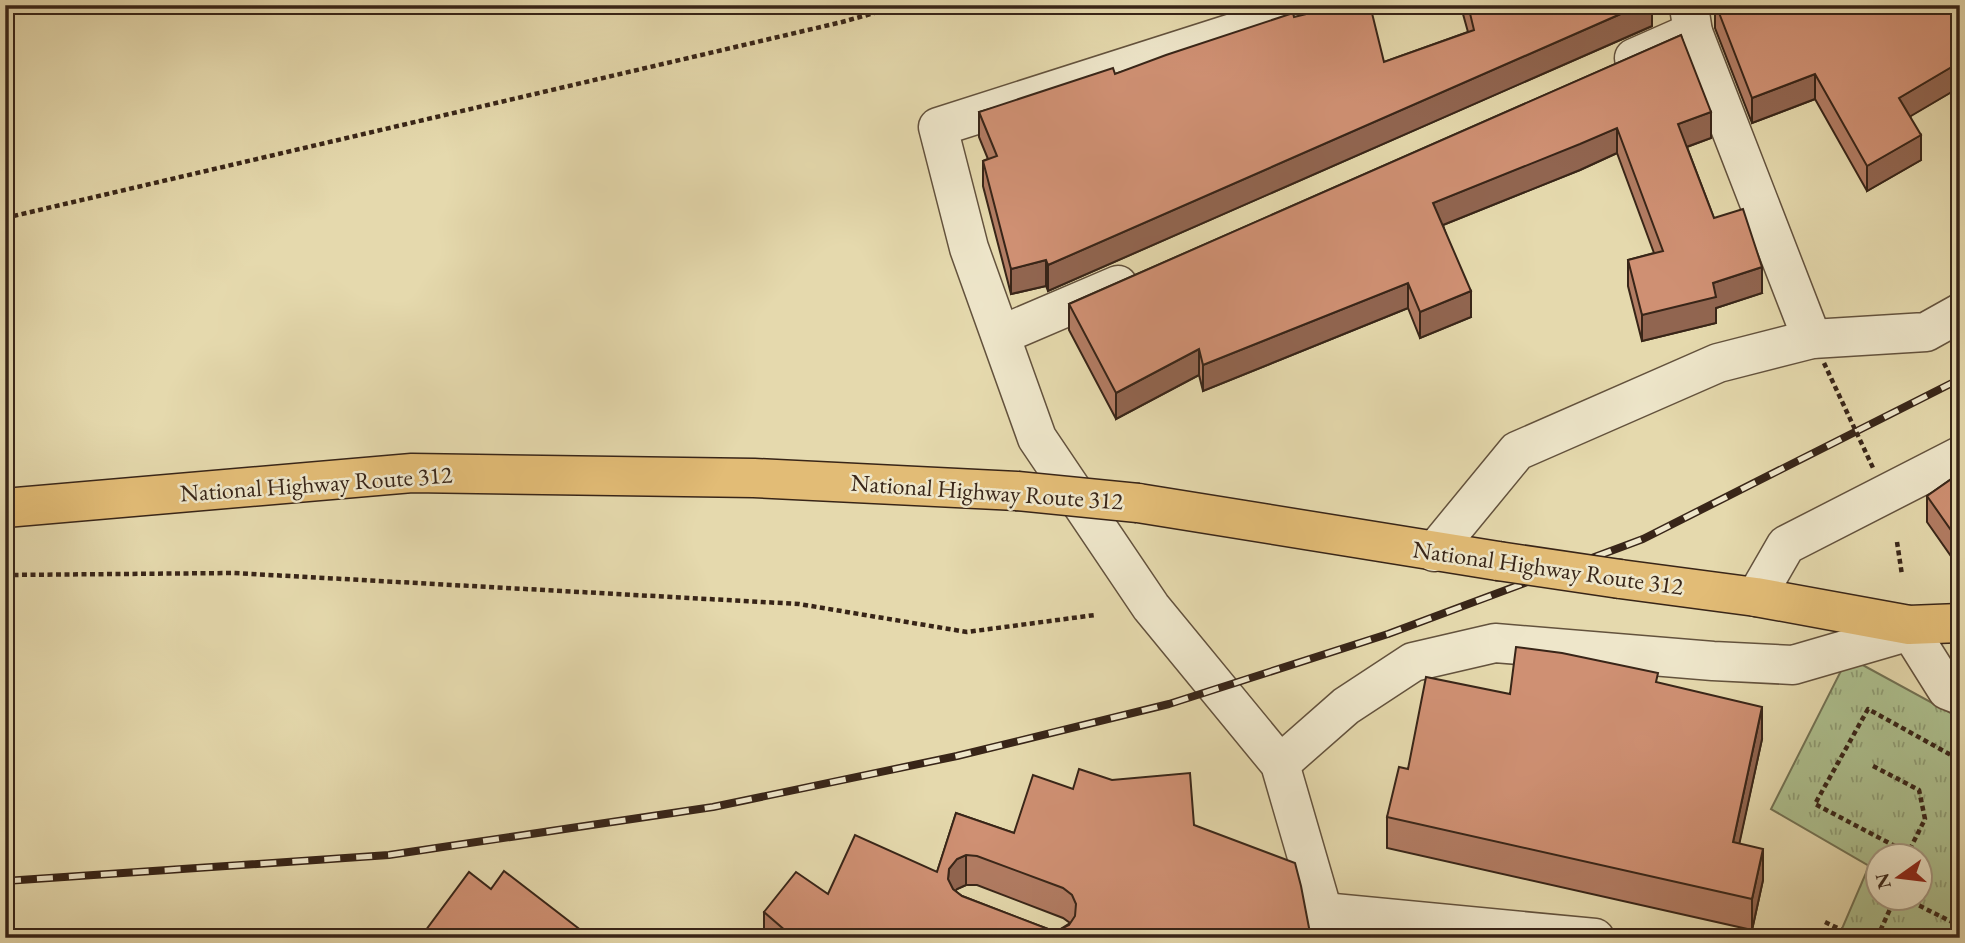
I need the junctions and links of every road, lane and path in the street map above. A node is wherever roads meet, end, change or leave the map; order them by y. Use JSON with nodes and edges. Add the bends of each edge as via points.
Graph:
{"nodes":[{"id":1,"x":903,"y":5,"type":"edge"},
{"id":2,"x":1320,"y":5,"type":"edge"},
{"id":3,"x":1691,"y":18,"type":"edge"},
{"id":4,"x":1604,"y":71,"type":"edge"},
{"id":5,"x":5,"y":218,"type":"edge"},
{"id":6,"x":1146,"y":273,"type":"edge"},
{"id":7,"x":1960,"y":313,"type":"edge"},
{"id":8,"x":1001,"y":335,"type":"junction"},
{"id":9,"x":1818,"y":351,"type":"junction"},
{"id":10,"x":1960,"y":456,"type":"edge"},
{"id":11,"x":1874,"y":470,"type":"dead end"},
{"id":12,"x":5,"y":508,"type":"edge"},
{"id":13,"x":1434,"y":552,"type":"junction"},
{"id":14,"x":5,"y":575,"type":"edge"},
{"id":15,"x":1756,"y":597,"type":"junction"},
{"id":16,"x":1151,"y":607,"type":"junction"},
{"id":17,"x":1960,"y":623,"type":"edge"},
{"id":18,"x":1909,"y":628,"type":"junction"},
{"id":19,"x":1960,"y":695,"type":"edge"},
{"id":20,"x":1960,"y":760,"type":"edge"},
{"id":21,"x":1280,"y":764,"type":"junction"},
{"id":22,"x":1872,"y":766,"type":"dead end"},
{"id":23,"x":1885,"y":842,"type":"edge"},
{"id":24,"x":1913,"y":842,"type":"edge"},
{"id":25,"x":1889,"y":912,"type":"edge"},
{"id":26,"x":1932,"y":912,"type":"edge"},
{"id":27,"x":1825,"y":922,"type":"dead end"},
{"id":28,"x":1325,"y":925,"type":"edge"},
{"id":29,"x":1960,"y":926,"type":"edge"},
{"id":30,"x":1595,"y":938,"type":"edge"},
{"id":31,"x":1858,"y":938,"type":"edge"},
{"id":32,"x":1877,"y":938,"type":"edge"}],
"edges":[{"from":1,"to":5,"type":"path"},
{"from":2,"to":8,"type":"street","via":[[938,127],[969,248]]},
{"from":3,"to":4,"type":"street"},
{"from":3,"to":9,"type":"street"},
{"from":6,"to":8,"type":"street"},
{"from":7,"to":9,"type":"street","via":[[1926,332]]},
{"from":8,"to":16,"type":"street","via":[[1037,438]]},
{"from":9,"to":11,"type":"path","bridge":true},
{"from":9,"to":13,"type":"street","via":[[1718,363],[1517,451]]},
{"from":10,"to":15,"type":"street","via":[[1786,545]]},
{"from":12,"to":13,"type":"highway","name":"National Highway Route 312","bridge":true,"via":[[412,473],[754,478],[1017,491],[1138,503]]},
{"from":13,"to":15,"type":"highway","name":"National Highway Route 312","bridge":true},
{"from":14,"to":16,"type":"path","via":[[234,573],[786,603],[967,632]]},
{"from":15,"to":18,"type":"highway","name":"National Highway Route 312"},
{"from":16,"to":21,"type":"street"},
{"from":17,"to":18,"type":"highway","name":"National Highway Route 312"},
{"from":18,"to":19,"type":"street","via":[[1947,690]]},
{"from":18,"to":21,"type":"street","via":[[1793,665],[1495,643],[1413,662],[1346,706]]},
{"from":20,"to":23,"type":"path","via":[[1868,709],[1815,804]]},
{"from":21,"to":28,"type":"street"},
{"from":22,"to":24,"type":"path","via":[[1919,790],[1925,819]]},
{"from":25,"to":32,"type":"path"},
{"from":26,"to":29,"type":"path"},
{"from":27,"to":31,"type":"path"},
{"from":28,"to":30,"type":"street"}]}
